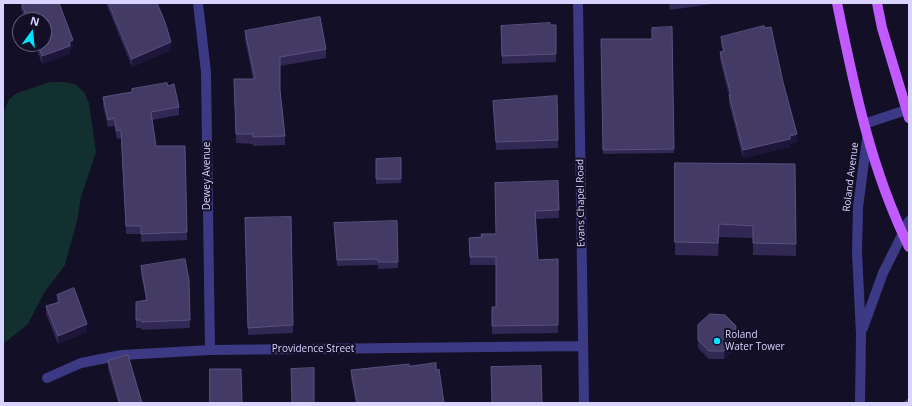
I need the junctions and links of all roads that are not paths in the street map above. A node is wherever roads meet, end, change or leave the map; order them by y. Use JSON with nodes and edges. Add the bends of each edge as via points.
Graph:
{"nodes":[{"id":1,"x":198,"y":3,"type":"edge"},
{"id":2,"x":578,"y":3,"type":"edge"},
{"id":3,"x":837,"y":3,"type":"edge"},
{"id":4,"x":877,"y":3,"type":"edge"},
{"id":5,"x":908,"y":113,"type":"edge"},
{"id":6,"x":864,"y":124,"type":"junction"},
{"id":7,"x":867,"y":139,"type":"junction"},
{"id":8,"x":909,"y":221,"type":"edge"},
{"id":9,"x":902,"y":233,"type":"junction"},
{"id":10,"x":909,"y":247,"type":"edge"},
{"id":11,"x":861,"y":334,"type":"junction"},
{"id":12,"x":583,"y":346,"type":"junction"},
{"id":13,"x":210,"y":350,"type":"junction"},
{"id":14,"x":47,"y":378,"type":"dead end"},
{"id":15,"x":584,"y":403,"type":"edge"},
{"id":16,"x":860,"y":403,"type":"edge"}],
"edges":[{"from":1,"to":13,"type":"street","name":"Dewey Avenue","via":[[206,72]]},
{"from":2,"to":12,"type":"street","name":"Evans Chapel Road"},
{"from":3,"to":6,"type":"main road","name":"Roland Avenue"},
{"from":4,"to":5,"type":"main road"},
{"from":5,"to":6,"type":"street"},
{"from":6,"to":7,"type":"main road","name":"Roland Avenue"},
{"from":7,"to":9,"type":"main road"},
{"from":7,"to":11,"type":"street","name":"Roland Avenue","via":[[858,207],[857,252]]},
{"from":8,"to":9,"type":"street","name":"Roland Avenue"},
{"from":9,"to":10,"type":"main road"},
{"from":9,"to":11,"type":"street","name":"Roland Avenue","via":[[877,286]]},
{"from":11,"to":16,"type":"street","name":"Roland Avenue"},
{"from":12,"to":13,"type":"street","name":"Providence Street"},
{"from":12,"to":15,"type":"street","name":"Evans Chapel Road"},
{"from":13,"to":14,"type":"street","name":"Providence Street","via":[[122,355],[81,363]]}]}
